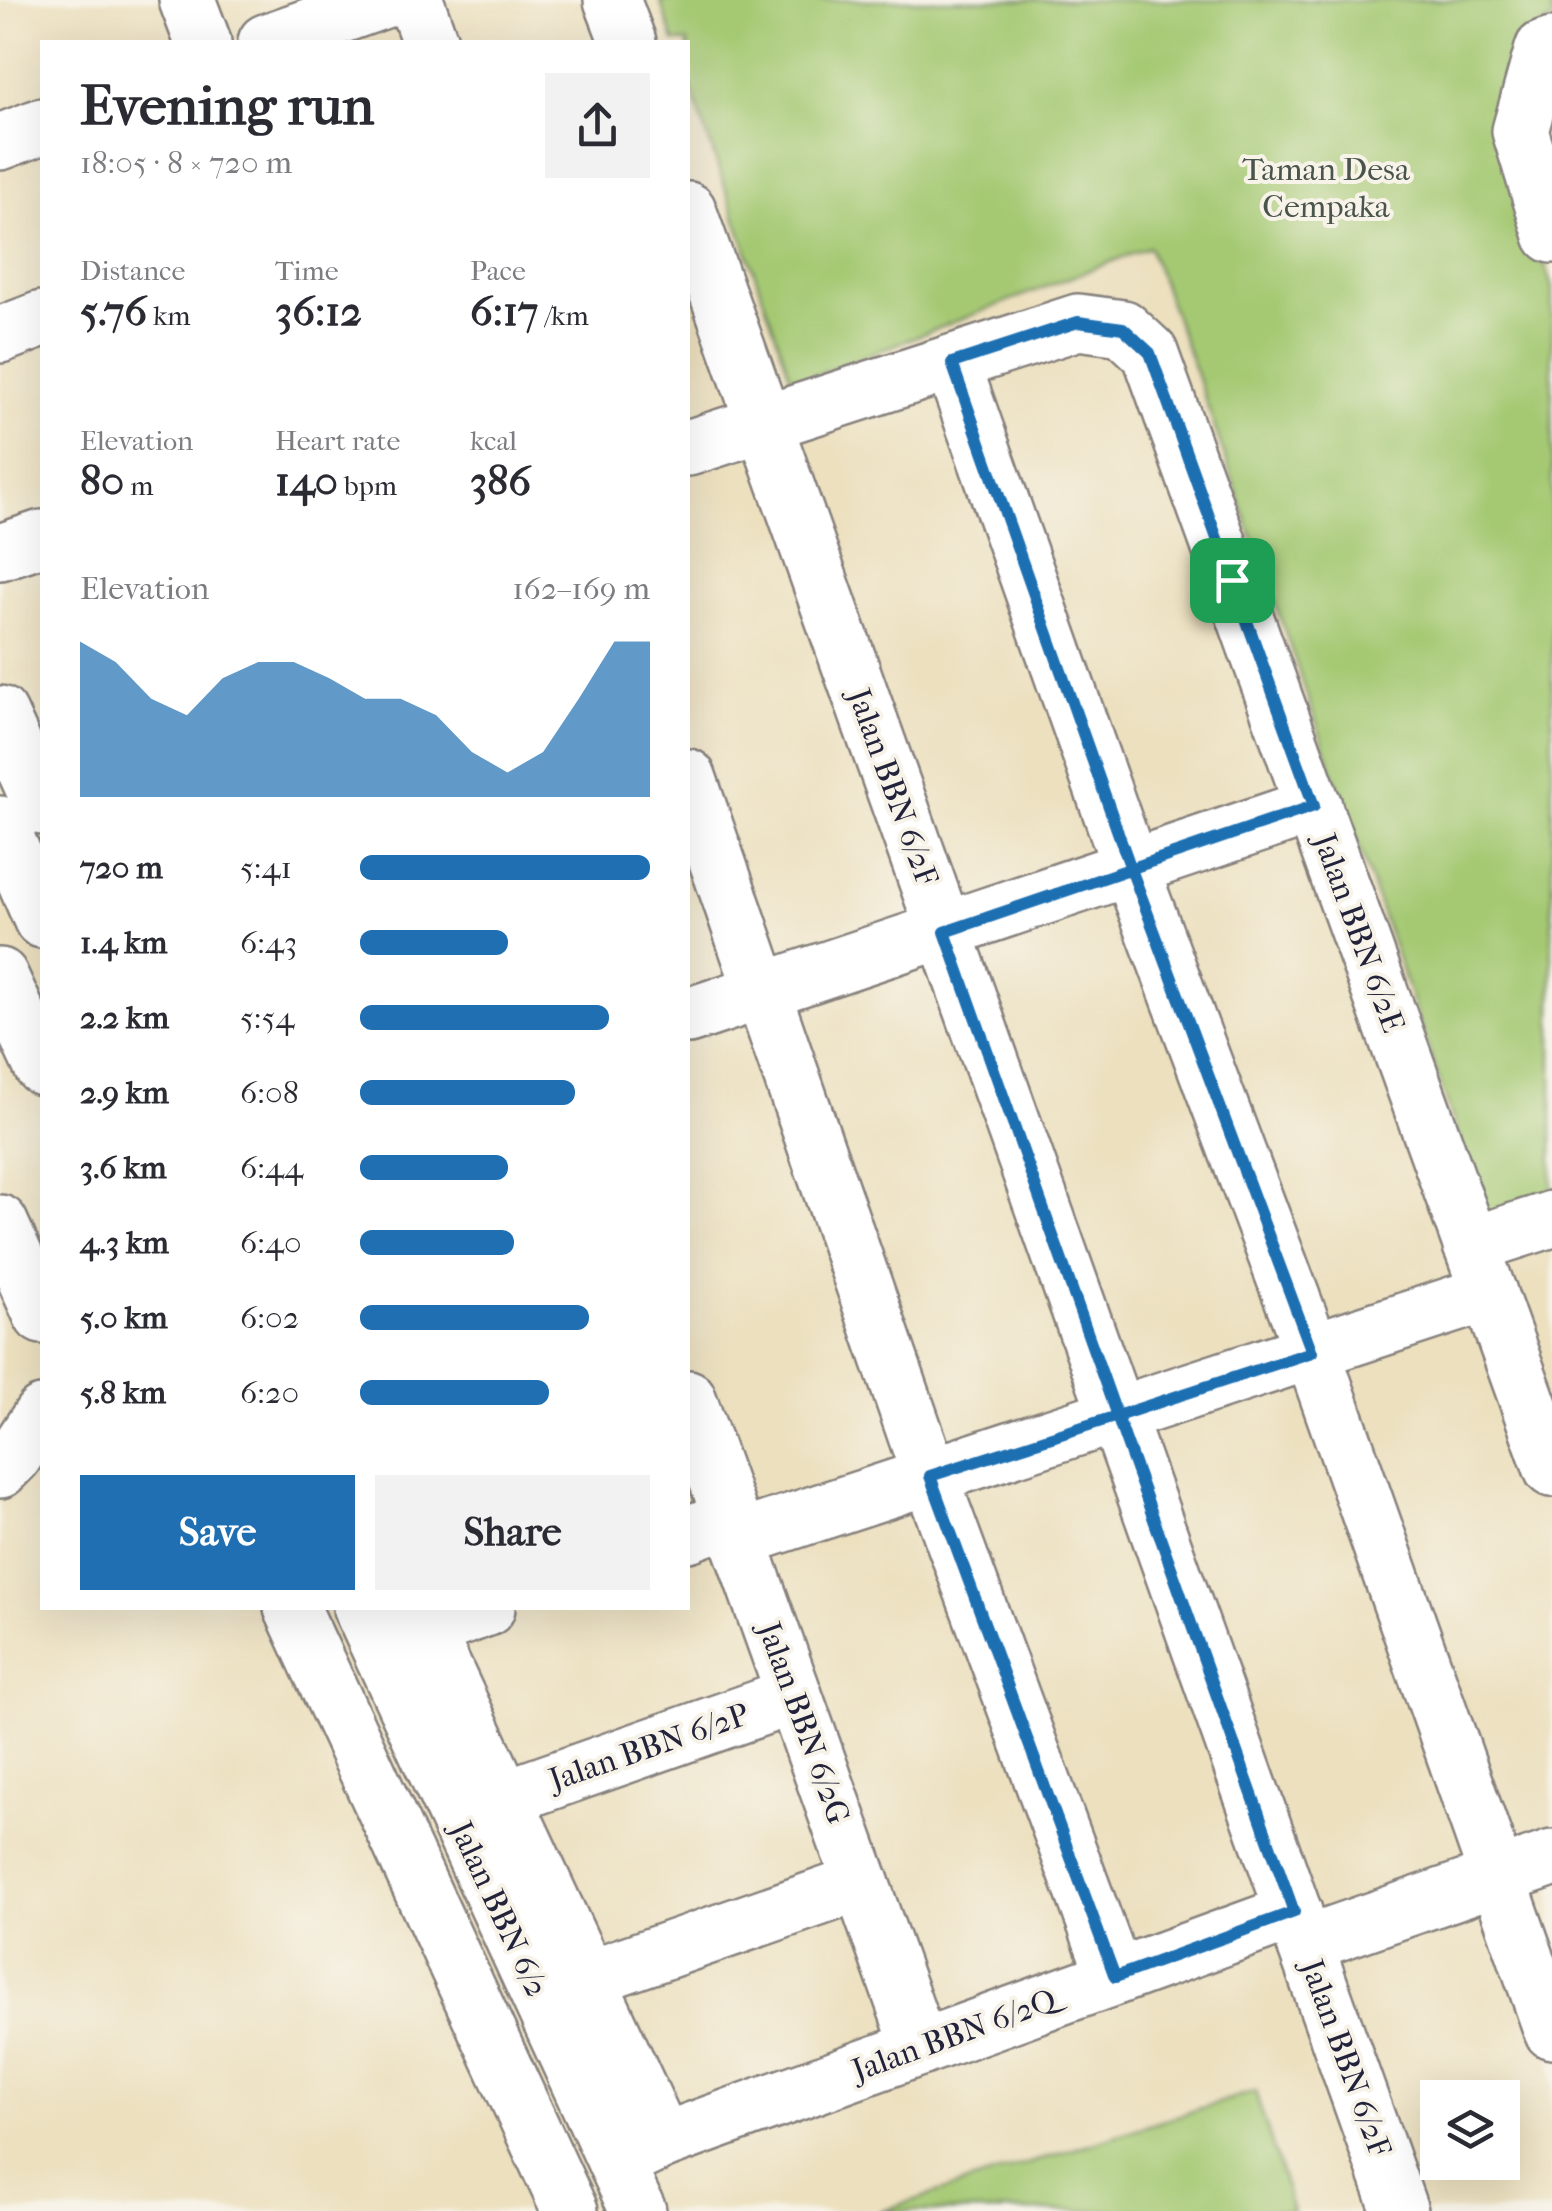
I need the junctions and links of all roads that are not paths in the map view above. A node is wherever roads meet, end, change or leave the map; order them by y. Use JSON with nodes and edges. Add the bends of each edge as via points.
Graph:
{"nodes":[{"id":1,"x":187,"y":0,"type":"edge"},
{"id":2,"x":384,"y":0,"type":"edge"},
{"id":3,"x":416,"y":0,"type":"edge"},
{"id":4,"x":612,"y":0,"type":"edge"},
{"id":5,"x":202,"y":40,"type":"edge"},
{"id":6,"x":272,"y":40,"type":"edge"},
{"id":7,"x":429,"y":40,"type":"edge"},
{"id":8,"x":627,"y":40,"type":"edge"},
{"id":9,"x":1548,"y":48,"type":"edge"},
{"id":10,"x":40,"y":127,"type":"edge"},
{"id":11,"x":0,"y":142,"type":"edge"},
{"id":12,"x":690,"y":216,"type":"edge"},
{"id":13,"x":1552,"y":235,"type":"edge"},
{"id":14,"x":40,"y":321,"type":"edge"},
{"id":15,"x":0,"y":335,"type":"edge"},
{"id":16,"x":952,"y":363,"type":"junction"},
{"id":17,"x":764,"y":424,"type":"junction"},
{"id":18,"x":690,"y":447,"type":"edge"},
{"id":19,"x":40,"y":539,"type":"edge"},
{"id":20,"x":0,"y":552,"type":"edge"},
{"id":21,"x":0,"y":714,"type":"edge"},
{"id":22,"x":27,"y":777,"type":"edge"},
{"id":23,"x":690,"y":782,"type":"edge"},
{"id":24,"x":1314,"y":806,"type":"junction"},
{"id":25,"x":5,"y":853,"type":"edge"},
{"id":26,"x":1131,"y":869,"type":"junction"},
{"id":27,"x":40,"y":916,"type":"edge"},
{"id":28,"x":945,"y":932,"type":"junction"},
{"id":29,"x":0,"y":976,"type":"edge"},
{"id":30,"x":762,"y":992,"type":"junction"},
{"id":31,"x":690,"y":1015,"type":"edge"},
{"id":32,"x":40,"y":1063,"type":"edge"},
{"id":33,"x":1552,"y":1219,"type":"edge"},
{"id":34,"x":0,"y":1223,"type":"edge"},
{"id":35,"x":1480,"y":1269,"type":"junction"},
{"id":36,"x":40,"y":1312,"type":"edge"},
{"id":37,"x":1312,"y":1352,"type":"junction"},
{"id":38,"x":690,"y":1407,"type":"edge"},
{"id":39,"x":1117,"y":1416,"type":"junction"},
{"id":40,"x":40,"y":1417,"type":"edge"},
{"id":41,"x":1552,"y":1469,"type":"edge"},
{"id":42,"x":0,"y":1470,"type":"edge"},
{"id":43,"x":930,"y":1476,"type":"junction"},
{"id":44,"x":719,"y":1530,"type":"edge"},
{"id":45,"x":293,"y":1610,"type":"edge"},
{"id":46,"x":362,"y":1610,"type":"edge"},
{"id":47,"x":475,"y":1610,"type":"edge"},
{"id":48,"x":421,"y":1619,"type":"edge"},
{"id":49,"x":794,"y":1696,"type":"junction"},
{"id":50,"x":504,"y":1798,"type":"junction"},
{"id":51,"x":1552,"y":1858,"type":"edge"},
{"id":52,"x":1497,"y":1877,"type":"junction"},
{"id":53,"x":861,"y":1883,"type":"junction"},
{"id":54,"x":1300,"y":1928,"type":"junction"},
{"id":55,"x":1115,"y":1977,"type":"junction"},
{"id":56,"x":588,"y":1978,"type":"junction"},
{"id":57,"x":1552,"y":2030,"type":"edge"},
{"id":58,"x":920,"y":2048,"type":"junction"},
{"id":59,"x":639,"y":2172,"type":"edge"},
{"id":60,"x":570,"y":2211,"type":"edge"},
{"id":61,"x":1400,"y":2211,"type":"edge"}],
"edges":[{"from":1,"to":5,"type":"street"},
{"from":2,"to":6,"type":"street"},
{"from":3,"to":7,"type":"street"},
{"from":4,"to":8,"type":"street"},
{"from":9,"to":13,"type":"street","via":[[1520,131]]},
{"from":10,"to":11,"type":"street"},
{"from":12,"to":17,"type":"street","name":"Jalan BBN 6/2F"},
{"from":14,"to":15,"type":"street"},
{"from":16,"to":17,"type":"street","name":"Jalan BBN 6/2E"},
{"from":16,"to":24,"type":"street","name":"Jalan BBN 6/2E","via":[[1078,322],[1123,328],[1150,353]]},
{"from":16,"to":26,"type":"street"},
{"from":17,"to":18,"type":"street","name":"Jalan BBN 6/2E"},
{"from":17,"to":28,"type":"street","name":"Jalan BBN 6/2F"},
{"from":19,"to":20,"type":"street"},
{"from":21,"to":22,"type":"street"},
{"from":23,"to":30,"type":"street"},
{"from":24,"to":26,"type":"street"},
{"from":24,"to":35,"type":"street","name":"Jalan BBN 6/2E"},
{"from":25,"to":27,"type":"street"},
{"from":26,"to":28,"type":"street"},
{"from":26,"to":37,"type":"street"},
{"from":28,"to":30,"type":"street"},
{"from":28,"to":39,"type":"street","name":"Jalan BBN 6/2F"},
{"from":29,"to":32,"type":"street"},
{"from":30,"to":31,"type":"street"},
{"from":30,"to":43,"type":"street"},
{"from":33,"to":35,"type":"street"},
{"from":34,"to":36,"type":"street"},
{"from":35,"to":37,"type":"street"},
{"from":35,"to":41,"type":"street","name":"Jalan BBN 6/2E"},
{"from":37,"to":39,"type":"street"},
{"from":37,"to":52,"type":"street"},
{"from":38,"to":44,"type":"street","name":"Jalan BBN 6/2G"},
{"from":39,"to":43,"type":"street"},
{"from":39,"to":54,"type":"street","name":"Jalan BBN 6/2F"},
{"from":40,"to":42,"type":"street"},
{"from":43,"to":44,"type":"street"},
{"from":43,"to":55,"type":"street"},
{"from":44,"to":49,"type":"street","name":"Jalan BBN 6/2G"},
{"from":45,"to":60,"type":"street","name":"Jalan BBN 6/2"},
{"from":46,"to":59,"type":"street","name":"Jalan BBN 6/2"},
{"from":47,"to":48,"type":"street"},
{"from":48,"to":50,"type":"street"},
{"from":49,"to":50,"type":"street","name":"Jalan BBN 6/2P"},
{"from":49,"to":53,"type":"street","name":"Jalan BBN 6/2G"},
{"from":50,"to":56,"type":"street"},
{"from":51,"to":52,"type":"street","name":"Jalan BBN 6/2Q"},
{"from":52,"to":54,"type":"street","name":"Jalan BBN 6/2Q"},
{"from":52,"to":57,"type":"street"},
{"from":53,"to":56,"type":"street"},
{"from":53,"to":58,"type":"street","name":"Jalan BBN 6/2G"},
{"from":54,"to":55,"type":"street","name":"Jalan BBN 6/2Q"},
{"from":54,"to":61,"type":"street","name":"Jalan BBN 6/2F"},
{"from":55,"to":58,"type":"street","name":"Jalan BBN 6/2Q"},
{"from":56,"to":59,"type":"street"},
{"from":58,"to":59,"type":"street","name":"Jalan BBN 6/2Q"}]}
